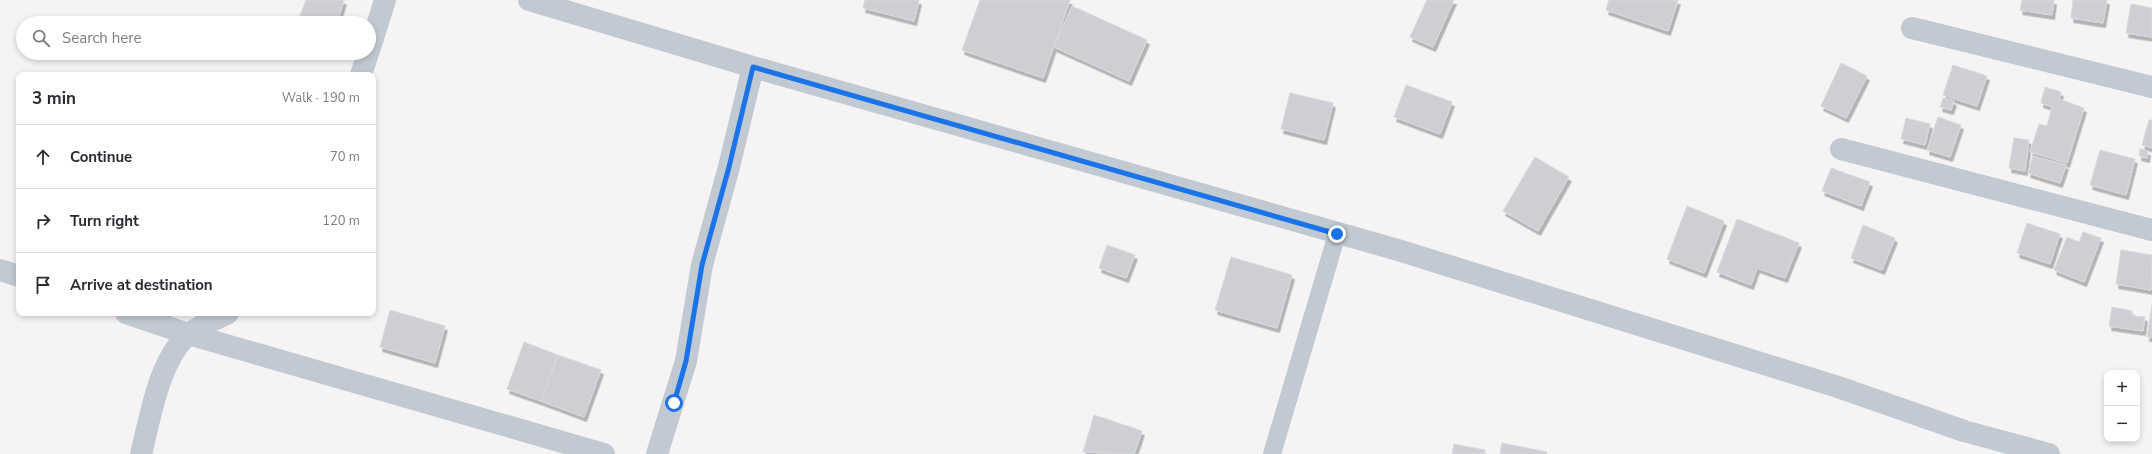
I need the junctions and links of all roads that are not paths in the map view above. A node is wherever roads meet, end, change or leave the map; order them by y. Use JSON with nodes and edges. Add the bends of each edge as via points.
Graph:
{"nodes":[{"id":1,"x":385,"y":0,"type":"edge"},
{"id":2,"x":529,"y":0,"type":"edge"},
{"id":3,"x":1912,"y":28,"type":"dead end"},
{"id":4,"x":376,"y":29,"type":"edge"},
{"id":5,"x":366,"y":60,"type":"edge"},
{"id":6,"x":753,"y":67,"type":"junction"},
{"id":7,"x":362,"y":72,"type":"edge"},
{"id":8,"x":2152,"y":87,"type":"edge"},
{"id":9,"x":1841,"y":149,"type":"dead end"},
{"id":10,"x":2152,"y":230,"type":"edge"},
{"id":11,"x":1337,"y":234,"type":"junction"},
{"id":12,"x":0,"y":270,"type":"edge"},
{"id":13,"x":16,"y":275,"type":"edge"},
{"id":14,"x":135,"y":316,"type":"edge"},
{"id":15,"x":222,"y":316,"type":"edge"},
{"id":16,"x":188,"y":334,"type":"junction"},
{"id":17,"x":141,"y":454,"type":"edge"},
{"id":18,"x":604,"y":454,"type":"edge"},
{"id":19,"x":657,"y":454,"type":"edge"},
{"id":20,"x":1272,"y":454,"type":"edge"},
{"id":21,"x":2049,"y":454,"type":"edge"}],
"edges":[{"from":1,"to":4,"type":"street"},
{"from":2,"to":6,"type":"street"},
{"from":3,"to":8,"type":"street"},
{"from":5,"to":7,"type":"street"},
{"from":6,"to":11,"type":"street"},
{"from":6,"to":19,"type":"street","via":[[702,265],[686,361]]},
{"from":9,"to":10,"type":"street"},
{"from":11,"to":20,"type":"lane"},
{"from":11,"to":21,"type":"street","via":[[1398,250],[1830,385],[1964,431]]},
{"from":12,"to":13,"type":"street"},
{"from":14,"to":16,"type":"street"},
{"from":15,"to":16,"type":"street"},
{"from":16,"to":17,"type":"street","via":[[169,359],[158,389]]},
{"from":16,"to":18,"type":"street"}]}
